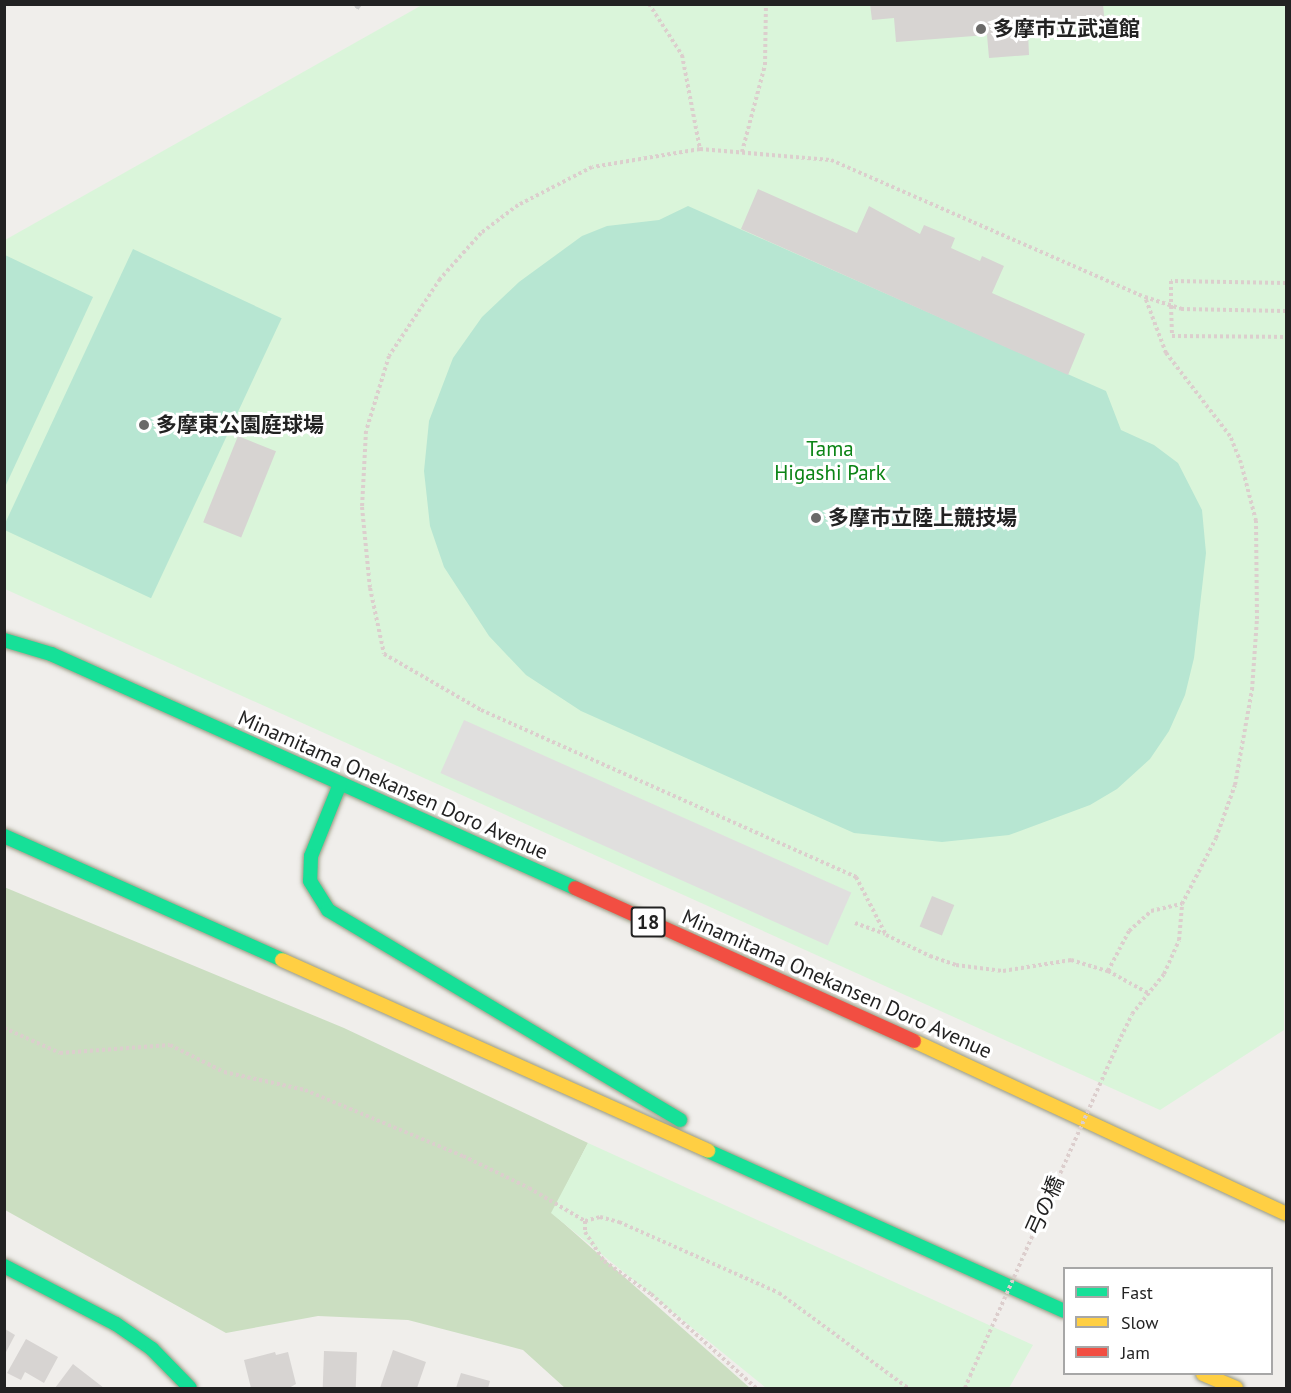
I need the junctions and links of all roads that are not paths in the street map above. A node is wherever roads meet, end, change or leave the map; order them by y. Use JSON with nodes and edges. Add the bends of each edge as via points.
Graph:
{"nodes":[{"id":1,"x":4,"y":640,"type":"edge"},
{"id":2,"x":340,"y":784,"type":"junction"},
{"id":3,"x":4,"y":836,"type":"edge"},
{"id":4,"x":769,"y":1178,"type":"junction"},
{"id":5,"x":1287,"y":1214,"type":"edge"},
{"id":6,"x":4,"y":1266,"type":"edge"},
{"id":7,"x":1063,"y":1310,"type":"edge"},
{"id":8,"x":1205,"y":1375,"type":"edge"},
{"id":9,"x":190,"y":1389,"type":"edge"},
{"id":10,"x":1236,"y":1389,"type":"edge"}],
"edges":[{"from":1,"to":2,"type":"main road","name":"Minamitama Onekansen Doro Avenue","number":"18","via":[[51,654]]},
{"from":2,"to":4,"type":"main road","via":[[311,856],[310,880],[328,910],[569,1052]]},
{"from":2,"to":5,"type":"main road","name":"Minamitama Onekansen Doro Avenue","number":"18","via":[[831,1002]]},
{"from":3,"to":4,"type":"main road"},
{"from":4,"to":7,"type":"main road"},
{"from":6,"to":9,"type":"main road","via":[[116,1324],[152,1348]]},
{"from":8,"to":10,"type":"main road"}]}
